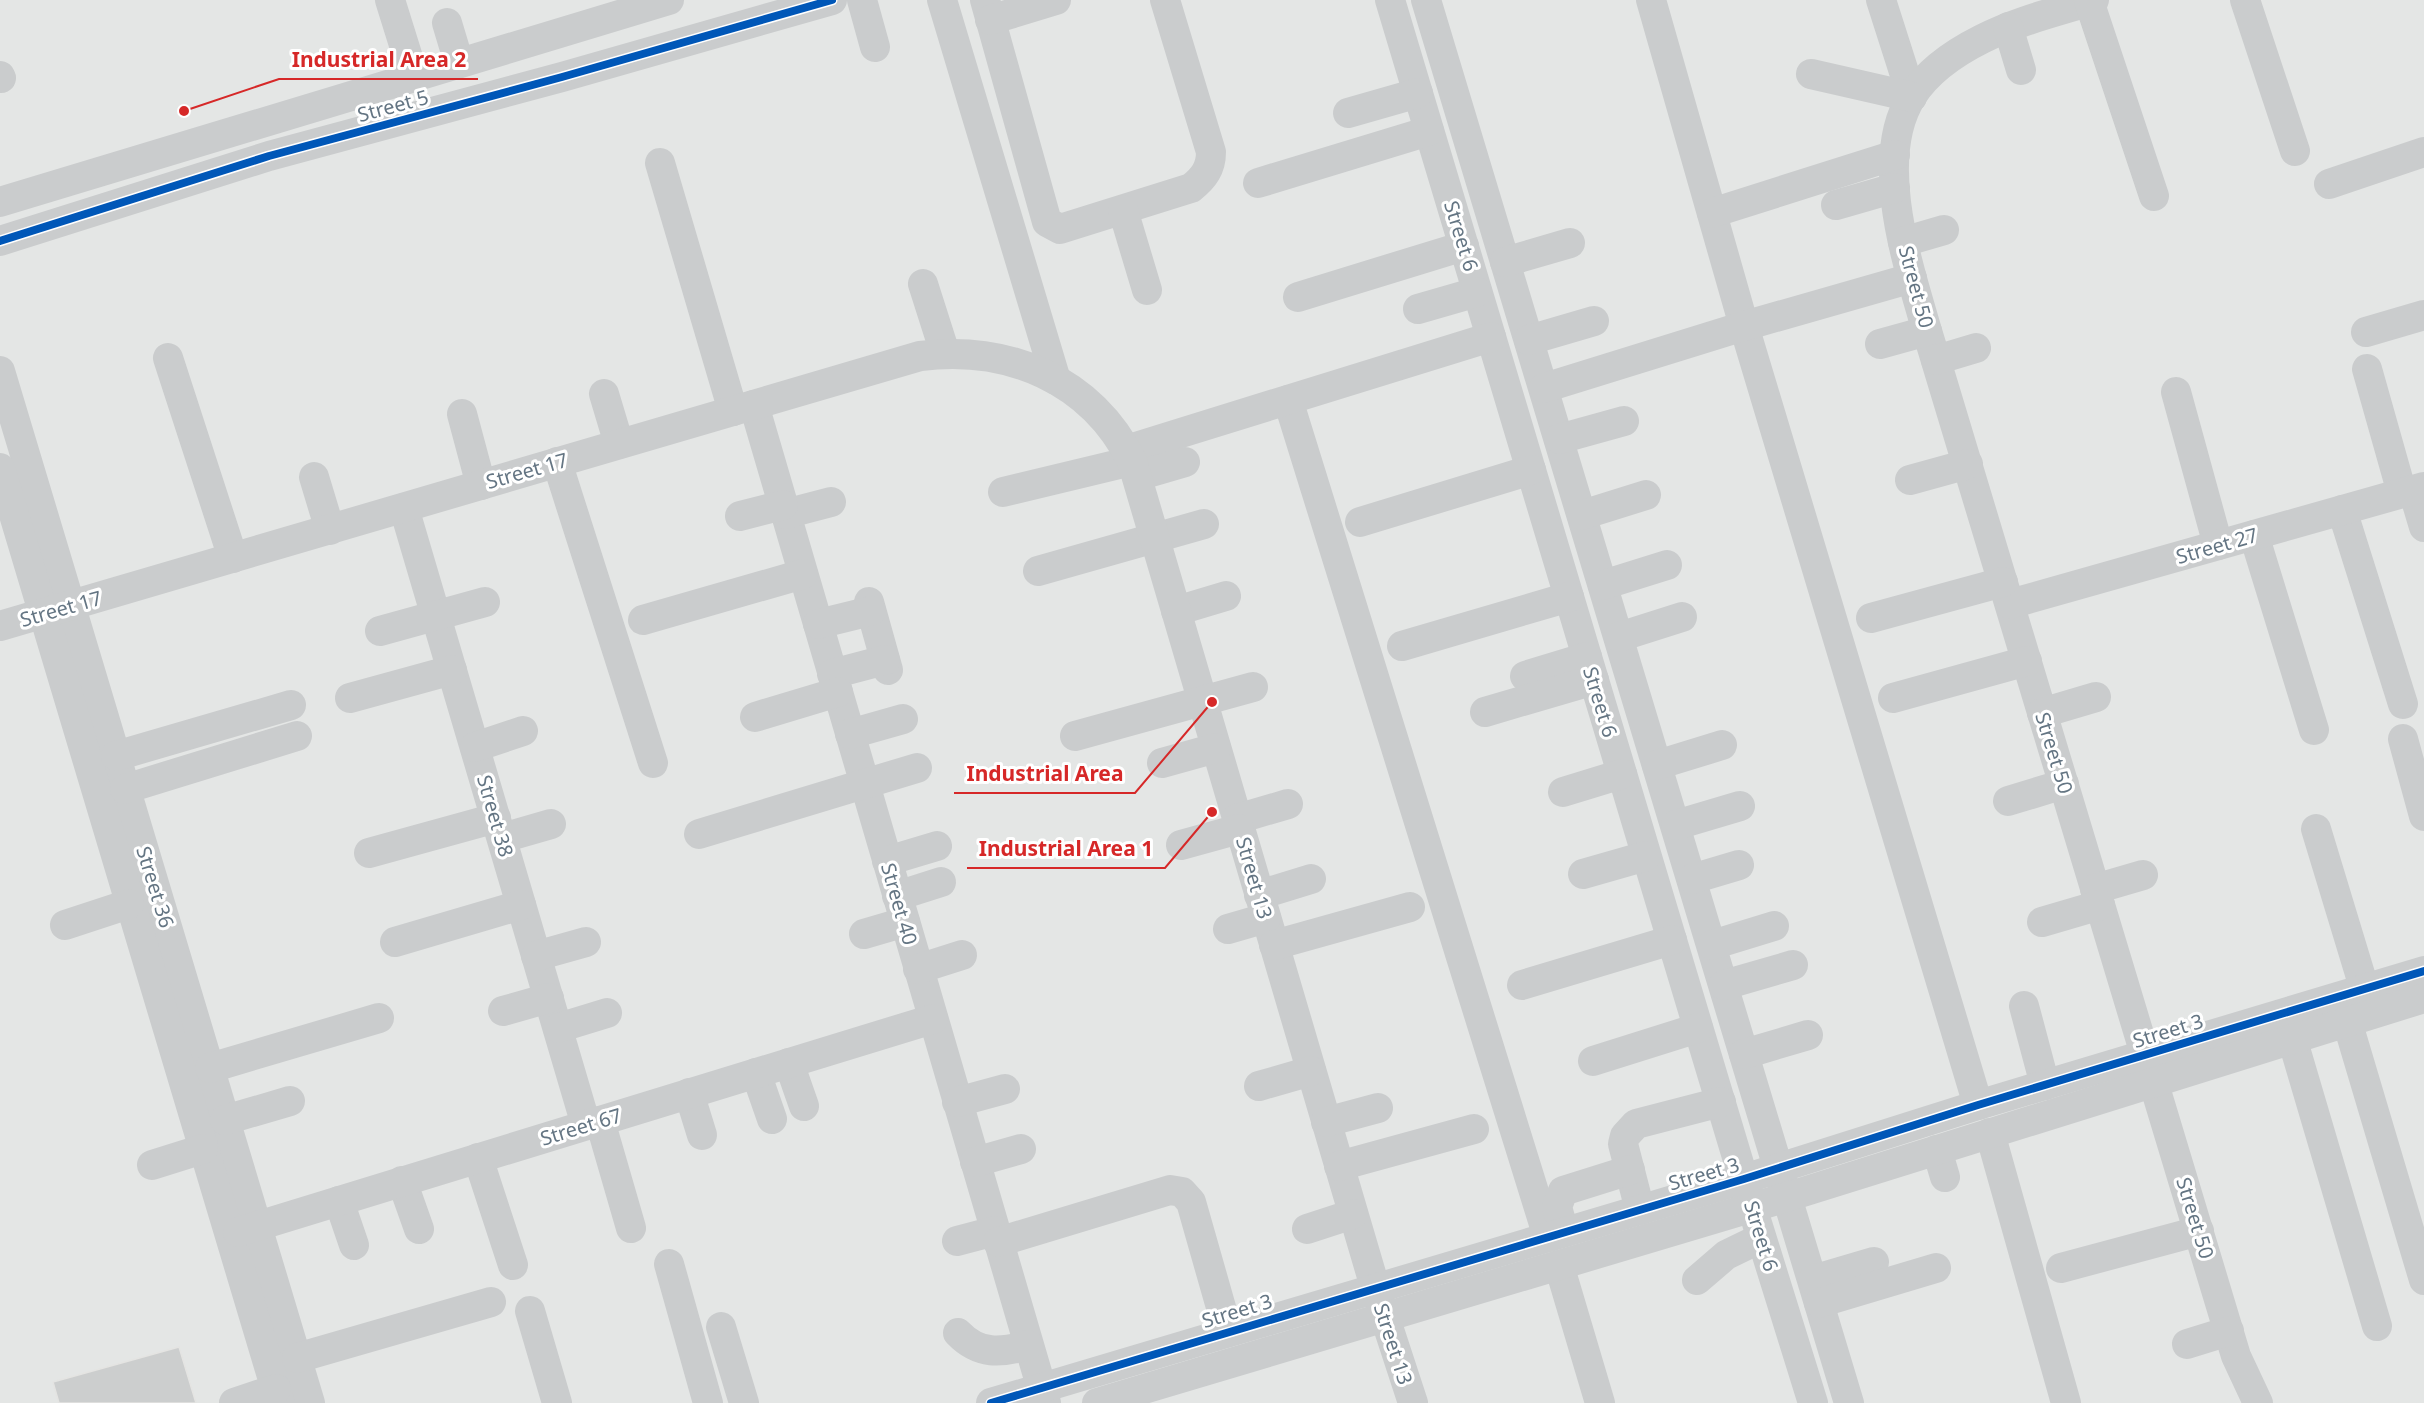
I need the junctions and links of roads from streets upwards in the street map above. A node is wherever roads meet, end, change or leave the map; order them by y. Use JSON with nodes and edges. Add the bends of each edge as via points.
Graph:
{"nodes":[{"id":1,"x":390,"y":0,"type":"edge"},
{"id":2,"x":667,"y":0,"type":"edge"},
{"id":3,"x":832,"y":0,"type":"edge"},
{"id":4,"x":862,"y":0,"type":"edge"},
{"id":5,"x":942,"y":0,"type":"edge"},
{"id":6,"x":1056,"y":0,"type":"edge"},
{"id":7,"x":1165,"y":0,"type":"edge"},
{"id":8,"x":1390,"y":0,"type":"edge"},
{"id":9,"x":1426,"y":0,"type":"edge"},
{"id":10,"x":1651,"y":0,"type":"edge"},
{"id":11,"x":1881,"y":0,"type":"edge"},
{"id":12,"x":2245,"y":0,"type":"edge"},
{"id":13,"x":2091,"y":1,"type":"edge"},
{"id":14,"x":988,"y":10,"type":"edge"},
{"id":15,"x":447,"y":23,"type":"dead end"},
{"id":16,"x":2008,"y":27,"type":"junction"},
{"id":17,"x":875,"y":47,"type":"dead end"},
{"id":18,"x":459,"y":63,"type":"junction"},
{"id":19,"x":2021,"y":70,"type":"dead end"},
{"id":20,"x":1811,"y":74,"type":"dead end"},
{"id":21,"x":414,"y":77,"type":"junction"},
{"id":22,"x":1418,"y":93,"type":"junction"},
{"id":23,"x":1912,"y":96,"type":"junction"},
{"id":24,"x":1348,"y":113,"type":"dead end"},
{"id":25,"x":1429,"y":131,"type":"junction"},
{"id":26,"x":2295,"y":151,"type":"dead end"},
{"id":27,"x":2424,"y":153,"type":"edge"},
{"id":28,"x":1895,"y":155,"type":"junction"},
{"id":29,"x":660,"y":163,"type":"dead end"},
{"id":30,"x":1258,"y":183,"type":"dead end"},
{"id":31,"x":2329,"y":184,"type":"dead end"},
{"id":32,"x":1895,"y":188,"type":"junction"},
{"id":33,"x":2154,"y":196,"type":"dead end"},
{"id":34,"x":0,"y":202,"type":"edge"},
{"id":35,"x":1836,"y":205,"type":"dead end"},
{"id":36,"x":1123,"y":210,"type":"junction"},
{"id":37,"x":1712,"y":213,"type":"junction"},
{"id":38,"x":1944,"y":231,"type":"dead end"},
{"id":39,"x":0,"y":241,"type":"edge"},
{"id":40,"x":1903,"y":242,"type":"junction"},
{"id":41,"x":1570,"y":243,"type":"dead end"},
{"id":42,"x":1464,"y":246,"type":"junction"},
{"id":43,"x":1506,"y":262,"type":"junction"},
{"id":44,"x":1912,"y":278,"type":"junction"},
{"id":45,"x":923,"y":284,"type":"dead end"},
{"id":46,"x":1146,"y":290,"type":"dead end"},
{"id":47,"x":1477,"y":292,"type":"junction"},
{"id":48,"x":1298,"y":297,"type":"dead end"},
{"id":49,"x":1418,"y":309,"type":"dead end"},
{"id":50,"x":2424,"y":315,"type":"edge"},
{"id":51,"x":1594,"y":321,"type":"dead end"},
{"id":52,"x":1744,"y":326,"type":"junction"},
{"id":53,"x":1927,"y":331,"type":"junction"},
{"id":54,"x":2366,"y":332,"type":"dead end"},
{"id":55,"x":1491,"y":337,"type":"junction"},
{"id":56,"x":1529,"y":340,"type":"junction"},
{"id":57,"x":1880,"y":344,"type":"dead end"},
{"id":58,"x":1976,"y":348,"type":"dead end"},
{"id":59,"x":945,"y":353,"type":"junction"},
{"id":60,"x":168,"y":358,"type":"dead end"},
{"id":61,"x":1936,"y":360,"type":"junction"},
{"id":62,"x":2367,"y":369,"type":"dead end"},
{"id":63,"x":0,"y":371,"type":"edge"},
{"id":64,"x":1056,"y":380,"type":"junction"},
{"id":65,"x":1544,"y":388,"type":"junction"},
{"id":66,"x":2176,"y":392,"type":"dead end"},
{"id":67,"x":604,"y":394,"type":"dead end"},
{"id":68,"x":1288,"y":400,"type":"junction"},
{"id":69,"x":744,"y":408,"type":"junction"},
{"id":70,"x":462,"y":414,"type":"dead end"},
{"id":71,"x":1624,"y":421,"type":"dead end"},
{"id":72,"x":1559,"y":439,"type":"junction"},
{"id":73,"x":619,"y":444,"type":"junction"},
{"id":74,"x":557,"y":462,"type":"junction"},
{"id":75,"x":1132,"y":462,"type":"junction"},
{"id":76,"x":1185,"y":462,"type":"dead end"},
{"id":77,"x":1968,"y":464,"type":"junction"},
{"id":78,"x":0,"y":468,"type":"edge"},
{"id":79,"x":1531,"y":470,"type":"junction"},
{"id":80,"x":314,"y":477,"type":"dead end"},
{"id":81,"x":1910,"y":480,"type":"dead end"},
{"id":82,"x":481,"y":484,"type":"junction"},
{"id":83,"x":2413,"y":490,"type":"edge"},
{"id":84,"x":1003,"y":492,"type":"dead end"},
{"id":85,"x":1646,"y":495,"type":"dead end"},
{"id":86,"x":831,"y":502,"type":"dead end"},
{"id":87,"x":404,"y":508,"type":"junction"},
{"id":88,"x":784,"y":509,"type":"junction"},
{"id":89,"x":2342,"y":510,"type":"junction"},
{"id":90,"x":1582,"y":515,"type":"junction"},
{"id":91,"x":740,"y":516,"type":"dead end"},
{"id":92,"x":1359,"y":522,"type":"dead end"},
{"id":93,"x":1204,"y":524,"type":"dead end"},
{"id":94,"x":2424,"y":527,"type":"edge"},
{"id":95,"x":330,"y":530,"type":"junction"},
{"id":96,"x":2254,"y":535,"type":"junction"},
{"id":97,"x":1155,"y":539,"type":"junction"},
{"id":98,"x":2218,"y":545,"type":"junction"},
{"id":99,"x":233,"y":558,"type":"junction"},
{"id":100,"x":1667,"y":565,"type":"dead end"},
{"id":101,"x":1038,"y":571,"type":"dead end"},
{"id":102,"x":803,"y":574,"type":"junction"},
{"id":103,"x":1603,"y":585,"type":"junction"},
{"id":104,"x":2004,"y":585,"type":"junction"},
{"id":105,"x":1226,"y":597,"type":"dead end"},
{"id":106,"x":1569,"y":597,"type":"junction"},
{"id":107,"x":485,"y":602,"type":"dead end"},
{"id":108,"x":71,"y":607,"type":"junction"},
{"id":109,"x":1176,"y":611,"type":"junction"},
{"id":110,"x":1869,"y":611,"type":"dead end"},
{"id":111,"x":42,"y":615,"type":"junction"},
{"id":112,"x":436,"y":615,"type":"junction"},
{"id":113,"x":1682,"y":617,"type":"dead end"},
{"id":114,"x":643,"y":620,"type":"dead end"},
{"id":115,"x":818,"y":624,"type":"junction"},
{"id":116,"x":0,"y":626,"type":"edge"},
{"id":117,"x":380,"y":631,"type":"dead end"},
{"id":118,"x":1619,"y":637,"type":"junction"},
{"id":119,"x":1402,"y":646,"type":"dead end"},
{"id":120,"x":2027,"y":661,"type":"junction"},
{"id":121,"x":1590,"y":668,"type":"junction"},
{"id":122,"x":452,"y":670,"type":"junction"},
{"id":123,"x":1525,"y":676,"type":"dead end"},
{"id":124,"x":835,"y":683,"type":"junction"},
{"id":125,"x":1255,"y":696,"type":"dead end"},
{"id":126,"x":2096,"y":697,"type":"dead end"},
{"id":127,"x":350,"y":698,"type":"dead end"},
{"id":128,"x":1893,"y":698,"type":"dead end"},
{"id":129,"x":2403,"y":704,"type":"dead end"},
{"id":130,"x":291,"y":705,"type":"dead end"},
{"id":131,"x":1485,"y":712,"type":"dead end"},
{"id":132,"x":2042,"y":712,"type":"junction"},
{"id":133,"x":755,"y":717,"type":"dead end"},
{"id":134,"x":903,"y":719,"type":"dead end"},
{"id":135,"x":1209,"y":724,"type":"junction"},
{"id":136,"x":2314,"y":730,"type":"dead end"},
{"id":137,"x":523,"y":731,"type":"dead end"},
{"id":138,"x":850,"y":734,"type":"junction"},
{"id":139,"x":297,"y":736,"type":"dead end"},
{"id":140,"x":1075,"y":736,"type":"dead end"},
{"id":141,"x":2403,"y":739,"type":"dead end"},
{"id":142,"x":1722,"y":745,"type":"dead end"},
{"id":143,"x":475,"y":747,"type":"junction"},
{"id":144,"x":116,"y":756,"type":"junction"},
{"id":145,"x":653,"y":763,"type":"dead end"},
{"id":146,"x":1162,"y":763,"type":"dead end"},
{"id":147,"x":1657,"y":765,"type":"junction"},
{"id":148,"x":917,"y":768,"type":"dead end"},
{"id":149,"x":1622,"y":774,"type":"junction"},
{"id":150,"x":864,"y":784,"type":"junction"},
{"id":151,"x":2064,"y":784,"type":"junction"},
{"id":152,"x":126,"y":789,"type":"junction"},
{"id":153,"x":1563,"y":792,"type":"dead end"},
{"id":154,"x":1286,"y":796,"type":"dead end"},
{"id":155,"x":2008,"y":801,"type":"dead end"},
{"id":156,"x":1740,"y":806,"type":"dead end"},
{"id":157,"x":2424,"y":816,"type":"edge"},
{"id":158,"x":1236,"y":818,"type":"junction"},
{"id":159,"x":551,"y":824,"type":"dead end"},
{"id":160,"x":1676,"y":825,"type":"junction"},
{"id":161,"x":499,"y":828,"type":"junction"},
{"id":162,"x":2316,"y":829,"type":"dead end"},
{"id":163,"x":699,"y":834,"type":"dead end"},
{"id":164,"x":1181,"y":845,"type":"dead end"},
{"id":165,"x":937,"y":846,"type":"dead end"},
{"id":166,"x":369,"y":854,"type":"dead end"},
{"id":167,"x":1646,"y":856,"type":"junction"},
{"id":168,"x":887,"y":861,"type":"junction"},
{"id":169,"x":1739,"y":866,"type":"dead end"},
{"id":170,"x":1583,"y":874,"type":"dead end"},
{"id":171,"x":2143,"y":875,"type":"dead end"},
{"id":172,"x":1311,"y":879,"type":"dead end"},
{"id":173,"x":1692,"y":879,"type":"junction"},
{"id":174,"x":941,"y":882,"type":"dead end"},
{"id":175,"x":2097,"y":897,"type":"junction"},
{"id":176,"x":129,"y":904,"type":"junction"},
{"id":177,"x":522,"y":905,"type":"junction"},
{"id":178,"x":1410,"y":907,"type":"dead end"},
{"id":179,"x":901,"y":909,"type":"junction"},
{"id":180,"x":1266,"y":919,"type":"junction"},
{"id":181,"x":2042,"y":922,"type":"dead end"},
{"id":182,"x":65,"y":924,"type":"dead end"},
{"id":183,"x":1774,"y":926,"type":"dead end"},
{"id":184,"x":1228,"y":928,"type":"dead end"},
{"id":185,"x":864,"y":934,"type":"dead end"},
{"id":186,"x":1672,"y":940,"type":"junction"},
{"id":187,"x":395,"y":942,"type":"dead end"},
{"id":188,"x":586,"y":942,"type":"dead end"},
{"id":189,"x":1712,"y":945,"type":"junction"},
{"id":190,"x":962,"y":955,"type":"dead end"},
{"id":191,"x":536,"y":956,"type":"junction"},
{"id":192,"x":1793,"y":965,"type":"dead end"},
{"id":193,"x":918,"y":969,"type":"junction"},
{"id":194,"x":2424,"y":971,"type":"edge"},
{"id":195,"x":1522,"y":985,"type":"dead end"},
{"id":196,"x":1724,"y":985,"type":"junction"},
{"id":197,"x":549,"y":998,"type":"junction"},
{"id":198,"x":2424,"y":998,"type":"edge"},
{"id":199,"x":2024,"y":1006,"type":"dead end"},
{"id":200,"x":2361,"y":1008,"type":"junction"},
{"id":201,"x":503,"y":1011,"type":"dead end"},
{"id":202,"x":607,"y":1013,"type":"dead end"},
{"id":203,"x":379,"y":1018,"type":"dead end"},
{"id":204,"x":933,"y":1018,"type":"junction"},
{"id":205,"x":558,"y":1028,"type":"junction"},
{"id":206,"x":1698,"y":1028,"type":"junction"},
{"id":207,"x":1808,"y":1035,"type":"dead end"},
{"id":208,"x":2292,"y":1038,"type":"junction"},
{"id":209,"x":1744,"y":1054,"type":"junction"},
{"id":210,"x":1593,"y":1061,"type":"dead end"},
{"id":211,"x":789,"y":1063,"type":"junction"},
{"id":212,"x":210,"y":1068,"type":"junction"},
{"id":213,"x":2149,"y":1068,"type":"junction"},
{"id":214,"x":1311,"y":1071,"type":"junction"},
{"id":215,"x":756,"y":1073,"type":"junction"},
{"id":216,"x":2045,"y":1085,"type":"junction"},
{"id":217,"x":1259,"y":1086,"type":"dead end"},
{"id":218,"x":1005,"y":1089,"type":"dead end"},
{"id":219,"x":689,"y":1094,"type":"junction"},
{"id":220,"x":290,"y":1101,"type":"dead end"},
{"id":221,"x":957,"y":1102,"type":"junction"},
{"id":222,"x":1720,"y":1102,"type":"junction"},
{"id":223,"x":1978,"y":1105,"type":"junction"},
{"id":224,"x":804,"y":1106,"type":"dead end"},
{"id":225,"x":1378,"y":1108,"type":"dead end"},
{"id":226,"x":772,"y":1119,"type":"dead end"},
{"id":227,"x":225,"y":1120,"type":"junction"},
{"id":228,"x":1326,"y":1122,"type":"junction"},
{"id":229,"x":593,"y":1123,"type":"junction"},
{"id":230,"x":1474,"y":1129,"type":"dead end"},
{"id":231,"x":1990,"y":1133,"type":"junction"},
{"id":232,"x":702,"y":1135,"type":"dead end"},
{"id":233,"x":203,"y":1149,"type":"junction"},
{"id":234,"x":1021,"y":1149,"type":"dead end"},
{"id":235,"x":478,"y":1158,"type":"junction"},
{"id":236,"x":975,"y":1162,"type":"junction"},
{"id":237,"x":152,"y":1165,"type":"dead end"},
{"id":238,"x":1340,"y":1166,"type":"junction"},
{"id":239,"x":1779,"y":1168,"type":"junction"},
{"id":240,"x":1630,"y":1170,"type":"junction"},
{"id":241,"x":402,"y":1181,"type":"junction"},
{"id":242,"x":1748,"y":1193,"type":"junction"},
{"id":243,"x":1787,"y":1197,"type":"junction"},
{"id":244,"x":339,"y":1201,"type":"junction"},
{"id":245,"x":1640,"y":1210,"type":"junction"},
{"id":246,"x":1353,"y":1214,"type":"junction"},
{"id":247,"x":257,"y":1226,"type":"junction"},
{"id":248,"x":631,"y":1228,"type":"dead end"},
{"id":249,"x":419,"y":1229,"type":"dead end"},
{"id":250,"x":1307,"y":1229,"type":"dead end"},
{"id":251,"x":2199,"y":1231,"type":"junction"},
{"id":252,"x":229,"y":1234,"type":"junction"},
{"id":253,"x":1556,"y":1235,"type":"junction"},
{"id":254,"x":997,"y":1237,"type":"junction"},
{"id":255,"x":1761,"y":1239,"type":"junction"},
{"id":256,"x":957,"y":1241,"type":"dead end"},
{"id":257,"x":354,"y":1245,"type":"dead end"},
{"id":258,"x":1874,"y":1262,"type":"dead end"},
{"id":259,"x":669,"y":1264,"type":"dead end"},
{"id":260,"x":513,"y":1265,"type":"dead end"},
{"id":261,"x":1559,"y":1265,"type":"junction"},
{"id":262,"x":1936,"y":1268,"type":"dead end"},
{"id":263,"x":2061,"y":1268,"type":"dead end"},
{"id":264,"x":1697,"y":1280,"type":"dead end"},
{"id":265,"x":2424,"y":1280,"type":"edge"},
{"id":266,"x":1375,"y":1287,"type":"junction"},
{"id":267,"x":1816,"y":1292,"type":"junction"},
{"id":268,"x":491,"y":1302,"type":"dead end"},
{"id":269,"x":530,"y":1311,"type":"dead end"},
{"id":270,"x":1384,"y":1316,"type":"junction"},
{"id":271,"x":2377,"y":1326,"type":"dead end"},
{"id":272,"x":721,"y":1327,"type":"dead end"},
{"id":273,"x":2229,"y":1331,"type":"junction"},
{"id":274,"x":1227,"y":1332,"type":"junction"},
{"id":275,"x":958,"y":1334,"type":"dead end"},
{"id":276,"x":2187,"y":1344,"type":"dead end"},
{"id":277,"x":1028,"y":1345,"type":"junction"},
{"id":278,"x":297,"y":1358,"type":"junction"},
{"id":279,"x":1043,"y":1395,"type":"edge"},
{"id":280,"x":278,"y":1396,"type":"edge"},
{"id":281,"x":234,"y":1403,"type":"edge"},
{"id":282,"x":310,"y":1403,"type":"edge"},
{"id":283,"x":557,"y":1403,"type":"edge"},
{"id":284,"x":708,"y":1403,"type":"edge"},
{"id":285,"x":744,"y":1403,"type":"edge"},
{"id":286,"x":991,"y":1403,"type":"edge"},
{"id":287,"x":1097,"y":1403,"type":"edge"},
{"id":288,"x":1413,"y":1403,"type":"edge"},
{"id":289,"x":1600,"y":1403,"type":"edge"},
{"id":290,"x":1813,"y":1403,"type":"edge"},
{"id":291,"x":1849,"y":1403,"type":"edge"},
{"id":292,"x":2066,"y":1403,"type":"edge"},
{"id":293,"x":2258,"y":1403,"type":"edge"}],
"edges":[{"from":1,"to":21,"type":"street"},
{"from":2,"to":18,"type":"street","name":"Street 5"},
{"from":3,"to":39,"type":"street","name":"Street 5","via":[[269,156]]},
{"from":4,"to":17,"type":"street"},
{"from":5,"to":64,"type":"street"},
{"from":6,"to":14,"type":"street"},
{"from":7,"to":36,"type":"street","via":[[1211,162],[1191,188]]},
{"from":8,"to":22,"type":"street","name":"Street 6"},
{"from":9,"to":43,"type":"street","name":"Street 6"},
{"from":10,"to":37,"type":"street"},
{"from":11,"to":23,"type":"street"},
{"from":12,"to":26,"type":"street"},
{"from":13,"to":16,"type":"street","name":"Street 50"},
{"from":13,"to":33,"type":"street"},
{"from":14,"to":36,"type":"street","via":[[1047,222],[1055,228],[1066,228]]},
{"from":15,"to":18,"type":"street"},
{"from":16,"to":19,"type":"street"},
{"from":16,"to":23,"type":"street","name":"Street 50","via":[[1954,55],[1930,74]]},
{"from":18,"to":21,"type":"street","name":"Street 5"},
{"from":20,"to":23,"type":"street"},
{"from":21,"to":34,"type":"street","name":"Street 5"},
{"from":22,"to":24,"type":"street"},
{"from":22,"to":25,"type":"street","name":"Street 6"},
{"from":23,"to":28,"type":"street","name":"Street 50","via":[[1900,125]]},
{"from":25,"to":30,"type":"street"},
{"from":25,"to":42,"type":"street","name":"Street 6"},
{"from":27,"to":31,"type":"street"},
{"from":28,"to":32,"type":"street","name":"Street 50"},
{"from":28,"to":37,"type":"street"},
{"from":29,"to":69,"type":"street","name":"Street 40"},
{"from":32,"to":35,"type":"street"},
{"from":32,"to":40,"type":"street","name":"Street 50"},
{"from":36,"to":46,"type":"street"},
{"from":37,"to":52,"type":"street"},
{"from":38,"to":40,"type":"street"},
{"from":40,"to":44,"type":"street","name":"Street 50"},
{"from":41,"to":43,"type":"street"},
{"from":42,"to":47,"type":"street","name":"Street 6"},
{"from":42,"to":48,"type":"street"},
{"from":43,"to":56,"type":"street","name":"Street 6"},
{"from":44,"to":52,"type":"street"},
{"from":44,"to":53,"type":"street","name":"Street 50"},
{"from":45,"to":59,"type":"street"},
{"from":47,"to":49,"type":"street"},
{"from":47,"to":55,"type":"street","name":"Street 6"},
{"from":50,"to":54,"type":"street"},
{"from":51,"to":56,"type":"street"},
{"from":52,"to":65,"type":"street"},
{"from":52,"to":223,"type":"street"},
{"from":53,"to":57,"type":"street"},
{"from":53,"to":61,"type":"street","name":"Street 50"},
{"from":55,"to":68,"type":"street"},
{"from":55,"to":79,"type":"street","name":"Street 6"},
{"from":56,"to":65,"type":"street","name":"Street 6"},
{"from":58,"to":61,"type":"street"},
{"from":59,"to":64,"type":"street","name":"Street 17","via":[[1002,358]]},
{"from":59,"to":69,"type":"street","name":"Street 17","via":[[920,356]]},
{"from":60,"to":99,"type":"street"},
{"from":61,"to":77,"type":"street","name":"Street 50"},
{"from":62,"to":83,"type":"street"},
{"from":63,"to":108,"type":"street","name":"Street 36"},
{"from":64,"to":75,"type":"street","name":"Street 13","via":[[1099,414]]},
{"from":65,"to":72,"type":"street","name":"Street 6"},
{"from":66,"to":98,"type":"street"},
{"from":67,"to":73,"type":"street"},
{"from":68,"to":75,"type":"street"},
{"from":68,"to":253,"type":"street"},
{"from":69,"to":73,"type":"street","name":"Street 17"},
{"from":69,"to":88,"type":"street","name":"Street 40"},
{"from":70,"to":82,"type":"street"},
{"from":71,"to":72,"type":"street"},
{"from":72,"to":90,"type":"street","name":"Street 6"},
{"from":73,"to":74,"type":"street","name":"Street 17"},
{"from":74,"to":82,"type":"street","name":"Street 17"},
{"from":74,"to":145,"type":"street"},
{"from":75,"to":76,"type":"street"},
{"from":75,"to":84,"type":"street"},
{"from":75,"to":97,"type":"street","name":"Street 13"},
{"from":77,"to":81,"type":"street"},
{"from":77,"to":104,"type":"street","name":"Street 50"},
{"from":78,"to":111,"type":"street","name":"Street 36"},
{"from":79,"to":92,"type":"street"},
{"from":79,"to":106,"type":"street","name":"Street 6"},
{"from":80,"to":95,"type":"street"},
{"from":82,"to":87,"type":"street","name":"Street 17"},
{"from":83,"to":89,"type":"street","name":"Street 27"},
{"from":83,"to":94,"type":"street"},
{"from":85,"to":90,"type":"street"},
{"from":86,"to":88,"type":"street"},
{"from":87,"to":95,"type":"street","name":"Street 17"},
{"from":87,"to":112,"type":"street","name":"Street 38"},
{"from":88,"to":91,"type":"street"},
{"from":88,"to":102,"type":"street","name":"Street 40"},
{"from":89,"to":96,"type":"street","name":"Street 27"},
{"from":89,"to":129,"type":"street"},
{"from":90,"to":103,"type":"street","name":"Street 6"},
{"from":93,"to":97,"type":"street"},
{"from":95,"to":99,"type":"street","name":"Street 17"},
{"from":96,"to":98,"type":"street","name":"Street 27"},
{"from":96,"to":136,"type":"street"},
{"from":97,"to":101,"type":"street"},
{"from":97,"to":109,"type":"street","name":"Street 13"},
{"from":98,"to":104,"type":"street","name":"Street 27"},
{"from":99,"to":108,"type":"street","name":"Street 17"},
{"from":100,"to":103,"type":"street"},
{"from":102,"to":114,"type":"street"},
{"from":102,"to":115,"type":"street","name":"Street 40"},
{"from":103,"to":118,"type":"street","name":"Street 6"},
{"from":104,"to":110,"type":"street","name":"Street 27"},
{"from":104,"to":120,"type":"street","name":"Street 50"},
{"from":105,"to":109,"type":"street"},
{"from":106,"to":119,"type":"street"},
{"from":106,"to":121,"type":"street","name":"Street 6"},
{"from":107,"to":112,"type":"street"},
{"from":108,"to":111,"type":"street","name":"Street 17"},
{"from":108,"to":144,"type":"street","name":"Street 36"},
{"from":109,"to":135,"type":"street","name":"Street 13"},
{"from":111,"to":116,"type":"street","name":"Street 17"},
{"from":111,"to":176,"type":"street","name":"Street 36"},
{"from":112,"to":117,"type":"street"},
{"from":112,"to":122,"type":"street","name":"Street 38"},
{"from":113,"to":118,"type":"street"},
{"from":115,"to":124,"type":"street","name":"Street 40"},
{"from":115,"to":124,"type":"street","via":[[870,606],[887,665]]},
{"from":118,"to":147,"type":"street","name":"Street 6"},
{"from":120,"to":128,"type":"street"},
{"from":120,"to":132,"type":"street","name":"Street 50"},
{"from":121,"to":123,"type":"street"},
{"from":121,"to":131,"type":"street"},
{"from":121,"to":149,"type":"street","name":"Street 6"},
{"from":122,"to":127,"type":"street"},
{"from":122,"to":143,"type":"street","name":"Street 38"},
{"from":124,"to":133,"type":"street"},
{"from":124,"to":138,"type":"street","name":"Street 40"},
{"from":125,"to":135,"type":"street"},
{"from":126,"to":132,"type":"street"},
{"from":130,"to":144,"type":"street"},
{"from":132,"to":151,"type":"street","name":"Street 50"},
{"from":134,"to":138,"type":"street"},
{"from":135,"to":140,"type":"street"},
{"from":135,"to":146,"type":"street"},
{"from":135,"to":158,"type":"street","name":"Street 13"},
{"from":137,"to":143,"type":"street"},
{"from":138,"to":150,"type":"street","name":"Street 40"},
{"from":139,"to":152,"type":"street"},
{"from":141,"to":157,"type":"street"},
{"from":142,"to":147,"type":"street"},
{"from":143,"to":161,"type":"street","name":"Street 38"},
{"from":144,"to":152,"type":"street","name":"Street 36"},
{"from":147,"to":160,"type":"street","name":"Street 6"},
{"from":148,"to":150,"type":"street"},
{"from":149,"to":153,"type":"street"},
{"from":149,"to":167,"type":"street","name":"Street 6"},
{"from":150,"to":163,"type":"street"},
{"from":150,"to":168,"type":"street","name":"Street 40"},
{"from":151,"to":155,"type":"street"},
{"from":151,"to":175,"type":"street","name":"Street 50"},
{"from":152,"to":212,"type":"street","name":"Street 36"},
{"from":154,"to":158,"type":"street"},
{"from":156,"to":160,"type":"street"},
{"from":158,"to":164,"type":"street"},
{"from":158,"to":180,"type":"street","name":"Street 13"},
{"from":159,"to":161,"type":"street"},
{"from":160,"to":173,"type":"street","name":"Street 6"},
{"from":161,"to":166,"type":"street"},
{"from":161,"to":177,"type":"street","name":"Street 38"},
{"from":162,"to":200,"type":"street"},
{"from":165,"to":168,"type":"street"},
{"from":167,"to":170,"type":"street"},
{"from":167,"to":186,"type":"street","name":"Street 6"},
{"from":168,"to":179,"type":"street","name":"Street 40"},
{"from":169,"to":173,"type":"street"},
{"from":171,"to":175,"type":"street"},
{"from":172,"to":180,"type":"street"},
{"from":173,"to":189,"type":"street","name":"Street 6"},
{"from":174,"to":179,"type":"street"},
{"from":175,"to":181,"type":"street"},
{"from":175,"to":213,"type":"street","name":"Street 50"},
{"from":176,"to":182,"type":"street"},
{"from":176,"to":233,"type":"street","name":"Street 36"},
{"from":177,"to":187,"type":"street"},
{"from":177,"to":191,"type":"street","name":"Street 38"},
{"from":178,"to":180,"type":"street"},
{"from":179,"to":185,"type":"street"},
{"from":179,"to":193,"type":"street","name":"Street 40"},
{"from":180,"to":184,"type":"street"},
{"from":180,"to":214,"type":"street","name":"Street 13"},
{"from":183,"to":189,"type":"street"},
{"from":186,"to":195,"type":"street"},
{"from":186,"to":206,"type":"street","name":"Street 6"},
{"from":188,"to":191,"type":"street"},
{"from":189,"to":196,"type":"street","name":"Street 6"},
{"from":190,"to":193,"type":"street"},
{"from":191,"to":197,"type":"street","name":"Street 38"},
{"from":192,"to":196,"type":"street"},
{"from":193,"to":204,"type":"street","name":"Street 40"},
{"from":194,"to":200,"type":"street","name":"Street 3"},
{"from":196,"to":209,"type":"street","name":"Street 6"},
{"from":197,"to":201,"type":"street"},
{"from":197,"to":205,"type":"street","name":"Street 38"},
{"from":198,"to":200,"type":"street","name":"Street 3"},
{"from":199,"to":216,"type":"street"},
{"from":200,"to":208,"type":"street","name":"Street 3"},
{"from":200,"to":213,"type":"street","name":"Street 3"},
{"from":200,"to":265,"type":"street"},
{"from":202,"to":205,"type":"street"},
{"from":203,"to":212,"type":"street"},
{"from":204,"to":211,"type":"street","name":"Street 67"},
{"from":204,"to":221,"type":"street","name":"Street 40"},
{"from":205,"to":229,"type":"street","name":"Street 38"},
{"from":206,"to":210,"type":"street"},
{"from":206,"to":222,"type":"street","name":"Street 6"},
{"from":207,"to":209,"type":"street"},
{"from":208,"to":213,"type":"street","name":"Street 3"},
{"from":208,"to":271,"type":"street"},
{"from":209,"to":239,"type":"street","name":"Street 6"},
{"from":211,"to":215,"type":"street","name":"Street 67"},
{"from":211,"to":224,"type":"street"},
{"from":212,"to":227,"type":"street","name":"Street 36"},
{"from":213,"to":216,"type":"street","name":"Street 3"},
{"from":213,"to":231,"type":"street","name":"Street 3"},
{"from":213,"to":251,"type":"street","name":"Street 50"},
{"from":214,"to":217,"type":"street"},
{"from":214,"to":228,"type":"street","name":"Street 13"},
{"from":215,"to":219,"type":"street","name":"Street 67"},
{"from":215,"to":226,"type":"street"},
{"from":216,"to":223,"type":"street","name":"Street 3"},
{"from":218,"to":221,"type":"street"},
{"from":219,"to":229,"type":"street","name":"Street 67"},
{"from":219,"to":232,"type":"street"},
{"from":220,"to":227,"type":"street"},
{"from":221,"to":236,"type":"street","name":"Street 40"},
{"from":222,"to":240,"type":"street","via":[[1636,1124],[1623,1144]]},
{"from":222,"to":242,"type":"street","name":"Street 6"},
{"from":223,"to":239,"type":"street","name":"Street 3"},
{"from":225,"to":228,"type":"street"},
{"from":227,"to":247,"type":"street","name":"Street 36"},
{"from":228,"to":238,"type":"street","name":"Street 13"},
{"from":229,"to":235,"type":"street","name":"Street 67"},
{"from":229,"to":248,"type":"street","name":"Street 38"},
{"from":230,"to":238,"type":"street"},
{"from":231,"to":243,"type":"street","name":"Street 3","via":[[1941,1163]]},
{"from":231,"to":292,"type":"street"},
{"from":233,"to":237,"type":"street"},
{"from":233,"to":252,"type":"street","name":"Street 36"},
{"from":234,"to":236,"type":"street"},
{"from":235,"to":241,"type":"street","name":"Street 67"},
{"from":235,"to":260,"type":"street"},
{"from":236,"to":254,"type":"street","name":"Street 40"},
{"from":238,"to":246,"type":"street","name":"Street 13"},
{"from":239,"to":242,"type":"street","name":"Street 3"},
{"from":239,"to":243,"type":"street","name":"Street 6"},
{"from":240,"to":245,"type":"street"},
{"from":240,"to":253,"type":"street","via":[[1563,1191],[1557,1207]]},
{"from":241,"to":244,"type":"street","name":"Street 67"},
{"from":241,"to":249,"type":"street"},
{"from":242,"to":243,"type":"street","name":"Street 3"},
{"from":242,"to":245,"type":"street","name":"Street 3"},
{"from":242,"to":255,"type":"street","name":"Street 6"},
{"from":242,"to":261,"type":"street","name":"Street 3"},
{"from":243,"to":267,"type":"street","name":"Street 6"},
{"from":244,"to":247,"type":"street","name":"Street 67"},
{"from":244,"to":257,"type":"street"},
{"from":245,"to":253,"type":"street","name":"Street 3"},
{"from":246,"to":250,"type":"street"},
{"from":246,"to":266,"type":"street","name":"Street 13"},
{"from":247,"to":252,"type":"street","name":"Street 67"},
{"from":247,"to":278,"type":"street","name":"Street 36"},
{"from":251,"to":263,"type":"street"},
{"from":251,"to":273,"type":"street","name":"Street 50"},
{"from":252,"to":280,"type":"street","name":"Street 36"},
{"from":253,"to":266,"type":"street","name":"Street 3"},
{"from":254,"to":256,"type":"street"},
{"from":254,"to":274,"type":"street","via":[[1170,1190],[1182,1192],[1191,1202]]},
{"from":254,"to":277,"type":"street","name":"Street 40"},
{"from":255,"to":264,"type":"street","via":[[1726,1255]]},
{"from":255,"to":290,"type":"street","name":"Street 6"},
{"from":258,"to":267,"type":"street"},
{"from":259,"to":284,"type":"street"},
{"from":261,"to":270,"type":"street","name":"Street 3"},
{"from":261,"to":289,"type":"street"},
{"from":262,"to":267,"type":"street"},
{"from":266,"to":270,"type":"street","name":"Street 13"},
{"from":266,"to":274,"type":"street","name":"Street 3"},
{"from":267,"to":291,"type":"street","name":"Street 6"},
{"from":268,"to":278,"type":"street"},
{"from":269,"to":283,"type":"street"},
{"from":270,"to":287,"type":"street","name":"Street 3"},
{"from":270,"to":288,"type":"street","name":"Street 13"},
{"from":272,"to":285,"type":"street"},
{"from":273,"to":276,"type":"street"},
{"from":273,"to":293,"type":"street","name":"Street 50","via":[[2245,1380]]},
{"from":274,"to":279,"type":"street","name":"Street 3"},
{"from":275,"to":277,"type":"street","via":[[984,1350],[1006,1351]]},
{"from":277,"to":279,"type":"street","name":"Street 40"},
{"from":278,"to":282,"type":"street","name":"Street 36"},
{"from":279,"to":286,"type":"street","name":"Street 3"},
{"from":280,"to":281,"type":"street"}]}
